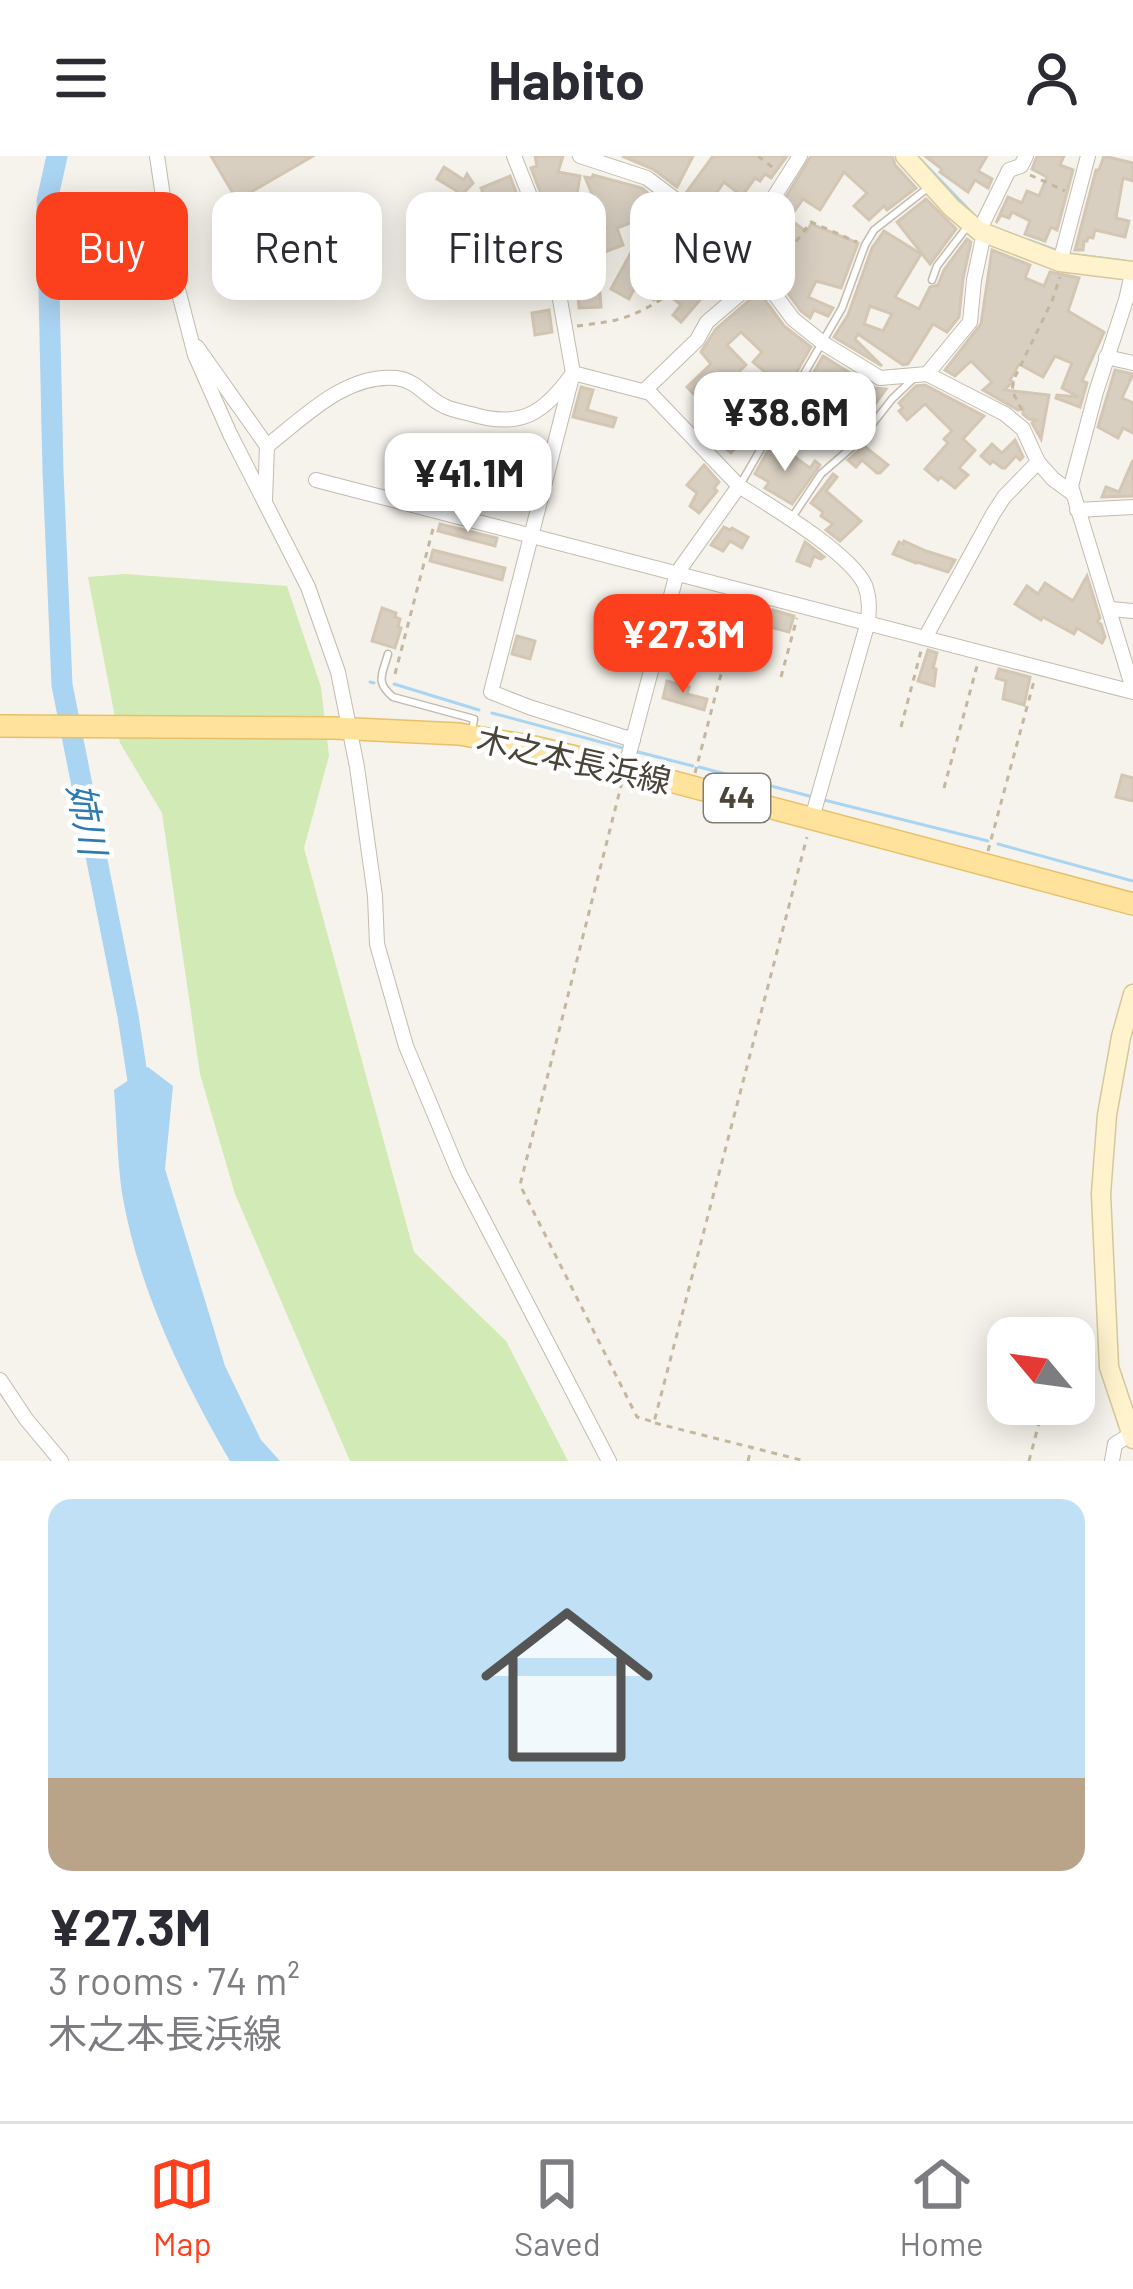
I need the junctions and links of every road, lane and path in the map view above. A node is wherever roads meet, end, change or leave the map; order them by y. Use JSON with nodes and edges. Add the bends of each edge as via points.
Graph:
{"nodes":[{"id":1,"x":158,"y":156,"type":"edge"},
{"id":2,"x":514,"y":156,"type":"edge"},
{"id":3,"x":580,"y":156,"type":"edge"},
{"id":4,"x":758,"y":156,"type":"edge"},
{"id":5,"x":800,"y":156,"type":"edge"},
{"id":6,"x":905,"y":156,"type":"edge"},
{"id":7,"x":1026,"y":156,"type":"edge"},
{"id":8,"x":1088,"y":156,"type":"edge"},
{"id":9,"x":1014,"y":168,"type":"junction"},
{"id":10,"x":786,"y":178,"type":"junction"},
{"id":11,"x":932,"y":185,"type":"junction"},
{"id":12,"x":665,"y":192,"type":"edge"},
{"id":13,"x":777,"y":192,"type":"edge"},
{"id":14,"x":1078,"y":196,"type":"junction"},
{"id":15,"x":977,"y":229,"type":"junction"},
{"id":16,"x":795,"y":241,"type":"edge"},
{"id":17,"x":865,"y":245,"type":"junction"},
{"id":18,"x":1063,"y":262,"type":"junction"},
{"id":19,"x":1133,"y":270,"type":"edge"},
{"id":20,"x":932,"y":280,"type":"dead end"},
{"id":21,"x":657,"y":300,"type":"edge"},
{"id":22,"x":735,"y":300,"type":"edge"},
{"id":23,"x":779,"y":300,"type":"edge"},
{"id":24,"x":566,"y":328,"type":"junction"},
{"id":25,"x":190,"y":339,"type":"junction"},
{"id":26,"x":823,"y":343,"type":"junction"},
{"id":27,"x":1106,"y":357,"type":"junction"},
{"id":28,"x":1133,"y":364,"type":"edge"},
{"id":29,"x":573,"y":373,"type":"junction"},
{"id":30,"x":922,"y":375,"type":"junction"},
{"id":31,"x":644,"y":391,"type":"junction"},
{"id":32,"x":1016,"y":423,"type":"junction"},
{"id":33,"x":267,"y":446,"type":"junction"},
{"id":34,"x":1037,"y":462,"type":"junction"},
{"id":35,"x":316,"y":480,"type":"dead end"},
{"id":36,"x":739,"y":487,"type":"junction"},
{"id":37,"x":1072,"y":493,"type":"junction"},
{"id":38,"x":265,"y":504,"type":"junction"},
{"id":39,"x":1133,"y":506,"type":"edge"},
{"id":40,"x":1077,"y":510,"type":"junction"},
{"id":41,"x":438,"y":511,"type":"junction"},
{"id":42,"x":791,"y":519,"type":"junction"},
{"id":43,"x":532,"y":536,"type":"junction"},
{"id":44,"x":677,"y":573,"type":"junction"},
{"id":45,"x":743,"y":590,"type":"junction"},
{"id":46,"x":800,"y":605,"type":"junction"},
{"id":47,"x":1111,"y":609,"type":"junction"},
{"id":48,"x":1133,"y":610,"type":"edge"},
{"id":49,"x":868,"y":622,"type":"junction"},
{"id":50,"x":925,"y":638,"type":"junction"},
{"id":51,"x":981,"y":653,"type":"junction"},
{"id":52,"x":388,"y":654,"type":"dead end"},
{"id":53,"x":1038,"y":668,"type":"junction"},
{"id":54,"x":395,"y":674,"type":"dead end"},
{"id":55,"x":782,"y":677,"type":"dead end"},
{"id":56,"x":1133,"y":691,"type":"edge"},
{"id":57,"x":0,"y":726,"type":"edge"},
{"id":58,"x":901,"y":727,"type":"dead end"},
{"id":59,"x":343,"y":728,"type":"junction"},
{"id":60,"x":472,"y":736,"type":"junction"},
{"id":61,"x":633,"y":740,"type":"junction"},
{"id":62,"x":625,"y":769,"type":"junction"},
{"id":63,"x":691,"y":786,"type":"junction"},
{"id":64,"x":944,"y":788,"type":"dead end"},
{"id":65,"x":812,"y":818,"type":"junction"},
{"id":66,"x":991,"y":840,"type":"dead end"},
{"id":67,"x":1133,"y":904,"type":"edge"},
{"id":68,"x":1133,"y":994,"type":"edge"},
{"id":69,"x":1111,"y":1375,"type":"junction"},
{"id":70,"x":1095,"y":1377,"type":"edge"},
{"id":71,"x":0,"y":1380,"type":"edge"},
{"id":72,"x":654,"y":1423,"type":"junction"},
{"id":73,"x":1038,"y":1425,"type":"edge"},
{"id":74,"x":1132,"y":1437,"type":"edge"},
{"id":75,"x":752,"y":1447,"type":"junction"},
{"id":76,"x":61,"y":1461,"type":"edge"},
{"id":77,"x":609,"y":1461,"type":"edge"},
{"id":78,"x":748,"y":1461,"type":"edge"},
{"id":79,"x":805,"y":1461,"type":"edge"},
{"id":80,"x":1029,"y":1461,"type":"edge"},
{"id":81,"x":1112,"y":1461,"type":"edge"}],
"edges":[{"from":1,"to":25,"type":"street"},
{"from":2,"to":24,"type":"street","via":[[551,249]]},
{"from":3,"to":12,"type":"street"},
{"from":4,"to":10,"type":"path"},
{"from":5,"to":10,"type":"street"},
{"from":6,"to":11,"type":"main road"},
{"from":7,"to":9,"type":"street"},
{"from":8,"to":14,"type":"street"},
{"from":9,"to":14,"type":"path"},
{"from":9,"to":15,"type":"street"},
{"from":10,"to":13,"type":"street"},
{"from":11,"to":15,"type":"main road"},
{"from":11,"to":17,"type":"lane"},
{"from":14,"to":18,"type":"street"},
{"from":15,"to":18,"type":"main road"},
{"from":15,"to":20,"type":"lane"},
{"from":15,"to":30,"type":"street","via":[[970,322]]},
{"from":16,"to":17,"type":"path","via":[[811,222]]},
{"from":17,"to":26,"type":"lane"},
{"from":18,"to":19,"type":"main road"},
{"from":18,"to":32,"type":"path","via":[[1014,379],[1022,410]]},
{"from":19,"to":27,"type":"street"},
{"from":21,"to":24,"type":"path","via":[[617,320]]},
{"from":22,"to":31,"type":"street"},
{"from":23,"to":26,"type":"street"},
{"from":24,"to":29,"type":"street"},
{"from":25,"to":33,"type":"street"},
{"from":25,"to":38,"type":"street"},
{"from":26,"to":30,"type":"street","via":[[880,379]]},
{"from":26,"to":36,"type":"lane"},
{"from":27,"to":28,"type":"street"},
{"from":27,"to":37,"type":"street"},
{"from":29,"to":31,"type":"street"},
{"from":29,"to":33,"type":"street","via":[[549,401],[504,422],[444,406],[410,381],[377,379],[332,395]]},
{"from":29,"to":43,"type":"street"},
{"from":30,"to":32,"type":"street"},
{"from":30,"to":42,"type":"lane","via":[[821,474]]},
{"from":31,"to":36,"type":"street"},
{"from":32,"to":34,"type":"street"},
{"from":33,"to":38,"type":"street"},
{"from":34,"to":37,"type":"street"},
{"from":34,"to":50,"type":"street","via":[[993,514]]},
{"from":35,"to":41,"type":"street"},
{"from":36,"to":42,"type":"street"},
{"from":36,"to":44,"type":"street"},
{"from":37,"to":40,"type":"street"},
{"from":38,"to":59,"type":"street","via":[[308,587],[338,672]]},
{"from":39,"to":40,"type":"street"},
{"from":40,"to":47,"type":"street"},
{"from":41,"to":43,"type":"street"},
{"from":41,"to":54,"type":"path"},
{"from":42,"to":49,"type":"street","via":[[862,580]]},
{"from":43,"to":44,"type":"street"},
{"from":43,"to":61,"type":"street","via":[[491,692]]},
{"from":44,"to":45,"type":"street"},
{"from":44,"to":61,"type":"street"},
{"from":45,"to":46,"type":"street"},
{"from":45,"to":63,"type":"path"},
{"from":46,"to":49,"type":"street"},
{"from":46,"to":55,"type":"path"},
{"from":47,"to":48,"type":"street"},
{"from":47,"to":56,"type":"street"},
{"from":49,"to":50,"type":"street"},
{"from":49,"to":65,"type":"street"},
{"from":50,"to":51,"type":"street"},
{"from":50,"to":58,"type":"path"},
{"from":51,"to":53,"type":"street"},
{"from":51,"to":64,"type":"path"},
{"from":52,"to":60,"type":"lane","via":[[383,689],[474,719]]},
{"from":53,"to":56,"type":"street"},
{"from":53,"to":66,"type":"path"},
{"from":57,"to":59,"type":"main road","name":"木之本長浜線","number":"44"},
{"from":59,"to":60,"type":"main road","name":"木之本長浜線","number":"44"},
{"from":59,"to":77,"type":"street","via":[[377,944],[406,1046],[459,1173]]},
{"from":60,"to":62,"type":"main road","name":"木之本長浜線","number":"44"},
{"from":61,"to":62,"type":"street"},
{"from":62,"to":63,"type":"main road","name":"木之本長浜線","number":"44"},
{"from":62,"to":72,"type":"path","via":[[520,1185],[637,1417]]},
{"from":63,"to":65,"type":"main road","name":"木之本長浜線","number":"44"},
{"from":65,"to":67,"type":"main road","name":"木之本長浜線","number":"44"},
{"from":65,"to":72,"type":"path"},
{"from":68,"to":69,"type":"main road","via":[[1110,1096],[1101,1194]]},
{"from":69,"to":70,"type":"path"},
{"from":69,"to":74,"type":"main road"},
{"from":71,"to":76,"type":"street"},
{"from":72,"to":75,"type":"path"},
{"from":73,"to":80,"type":"path"},
{"from":74,"to":81,"type":"street","via":[[1115,1444]]},
{"from":75,"to":78,"type":"path"},
{"from":75,"to":79,"type":"path"}]}
